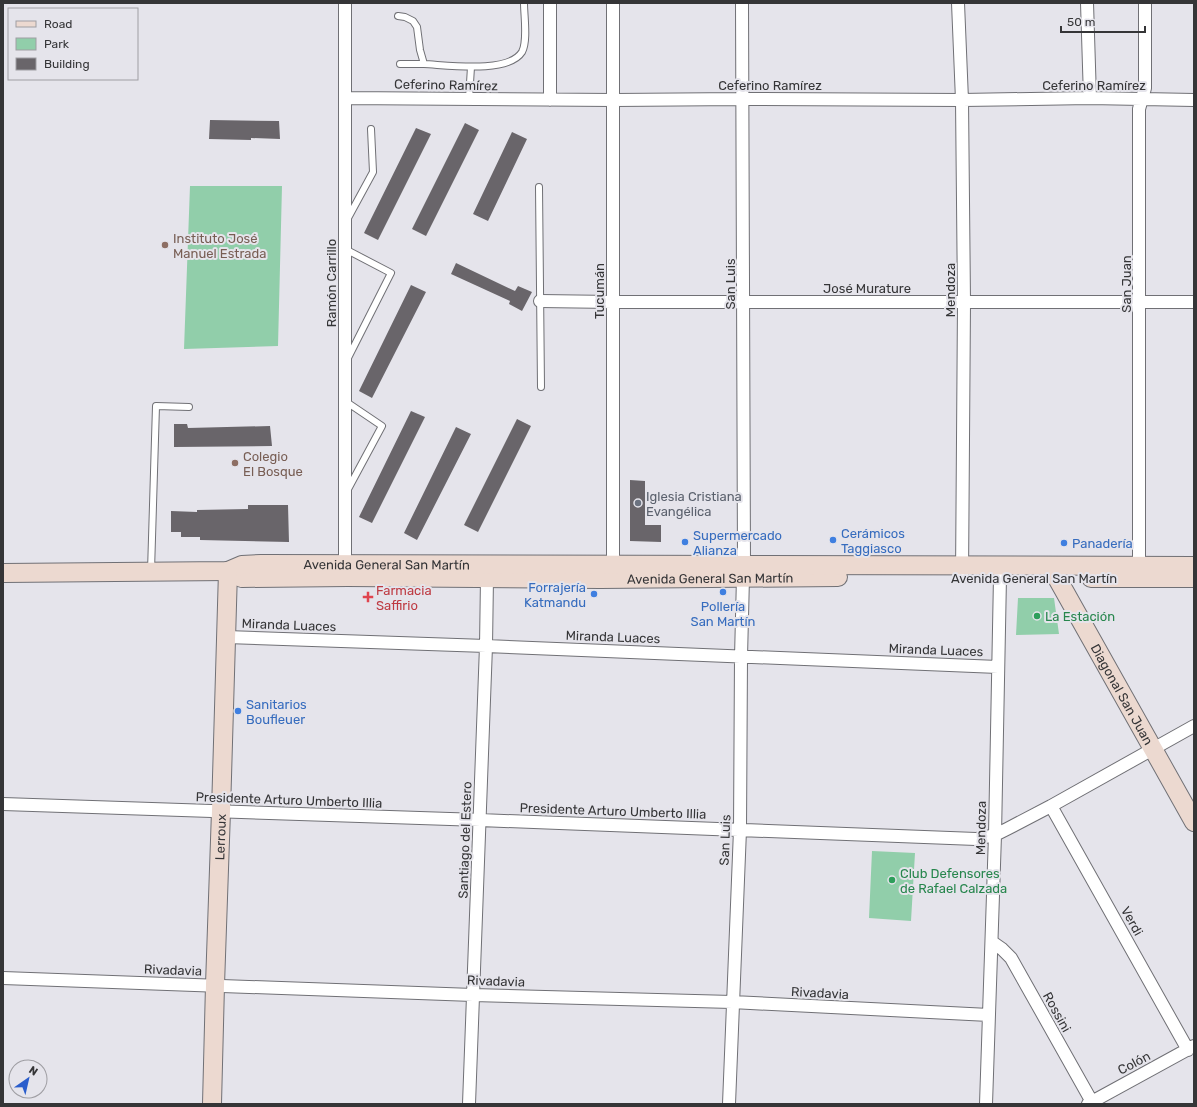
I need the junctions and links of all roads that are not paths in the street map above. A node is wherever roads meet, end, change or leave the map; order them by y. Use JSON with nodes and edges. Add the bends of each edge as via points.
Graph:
{"nodes":[{"id":1,"x":345,"y":3,"type":"edge"},
{"id":2,"x":524,"y":3,"type":"edge"},
{"id":3,"x":550,"y":3,"type":"edge"},
{"id":4,"x":613,"y":3,"type":"edge"},
{"id":5,"x":742,"y":3,"type":"edge"},
{"id":6,"x":958,"y":3,"type":"edge"},
{"id":7,"x":1086,"y":3,"type":"edge"},
{"id":8,"x":1145,"y":3,"type":"edge"},
{"id":9,"x":398,"y":16,"type":"dead end"},
{"id":10,"x":400,"y":64,"type":"dead end"},
{"id":11,"x":424,"y":64,"type":"junction"},
{"id":12,"x":471,"y":67,"type":"junction"},
{"id":13,"x":345,"y":98,"type":"junction"},
{"id":14,"x":1090,"y":98,"type":"junction"},
{"id":15,"x":469,"y":99,"type":"junction"},
{"id":16,"x":742,"y":99,"type":"junction"},
{"id":17,"x":1142,"y":99,"type":"junction"},
{"id":18,"x":550,"y":100,"type":"junction"},
{"id":19,"x":614,"y":100,"type":"junction"},
{"id":20,"x":962,"y":100,"type":"junction"},
{"id":21,"x":1194,"y":100,"type":"edge"},
{"id":22,"x":370,"y":129,"type":"dead end"},
{"id":23,"x":539,"y":187,"type":"dead end"},
{"id":24,"x":345,"y":223,"type":"junction"},
{"id":25,"x":346,"y":249,"type":"junction"},
{"id":26,"x":540,"y":301,"type":"junction"},
{"id":27,"x":613,"y":302,"type":"junction"},
{"id":28,"x":744,"y":302,"type":"junction"},
{"id":29,"x":964,"y":302,"type":"junction"},
{"id":30,"x":1140,"y":302,"type":"junction"},
{"id":31,"x":1194,"y":302,"type":"edge"},
{"id":32,"x":345,"y":365,"type":"junction"},
{"id":33,"x":541,"y":387,"type":"dead end"},
{"id":34,"x":345,"y":401,"type":"junction"},
{"id":35,"x":189,"y":407,"type":"dead end"},
{"id":36,"x":346,"y":495,"type":"junction"},
{"id":37,"x":346,"y":563,"type":"junction"},
{"id":38,"x":1139,"y":565,"type":"junction"},
{"id":39,"x":1194,"y":566,"type":"edge"},
{"id":40,"x":228,"y":571,"type":"junction"},
{"id":41,"x":744,"y":571,"type":"junction"},
{"id":42,"x":962,"y":571,"type":"junction"},
{"id":43,"x":151,"y":572,"type":"junction"},
{"id":44,"x":613,"y":572,"type":"junction"},
{"id":45,"x":1055,"y":572,"type":"junction"},
{"id":46,"x":3,"y":573,"type":"edge"},
{"id":47,"x":487,"y":578,"type":"junction"},
{"id":48,"x":1000,"y":578,"type":"junction"},
{"id":49,"x":1194,"y":578,"type":"edge"},
{"id":50,"x":226,"y":637,"type":"junction"},
{"id":51,"x":486,"y":646,"type":"junction"},
{"id":52,"x":741,"y":657,"type":"junction"},
{"id":53,"x":998,"y":667,"type":"junction"},
{"id":54,"x":1194,"y":726,"type":"edge"},
{"id":55,"x":1153,"y":750,"type":"junction"},
{"id":56,"x":3,"y":804,"type":"edge"},
{"id":57,"x":1051,"y":806,"type":"junction"},
{"id":58,"x":221,"y":811,"type":"junction"},
{"id":59,"x":480,"y":820,"type":"junction"},
{"id":60,"x":1194,"y":822,"type":"edge"},
{"id":61,"x":740,"y":830,"type":"junction"},
{"id":62,"x":995,"y":835,"type":"junction"},
{"id":63,"x":992,"y":942,"type":"junction"},
{"id":64,"x":3,"y":978,"type":"edge"},
{"id":65,"x":214,"y":985,"type":"junction"},
{"id":66,"x":472,"y":995,"type":"junction"},
{"id":67,"x":732,"y":1002,"type":"junction"},
{"id":68,"x":989,"y":1015,"type":"junction"},
{"id":69,"x":1191,"y":1048,"type":"edge"},
{"id":70,"x":1090,"y":1103,"type":"edge"},
{"id":71,"x":212,"y":1104,"type":"edge"},
{"id":72,"x":469,"y":1104,"type":"edge"},
{"id":73,"x":729,"y":1104,"type":"edge"},
{"id":74,"x":986,"y":1104,"type":"edge"}],
"edges":[{"from":1,"to":13,"type":"street","name":"Ramón Carrillo"},
{"from":2,"to":12,"type":"lane","via":[[525,41],[519,56],[494,66]]},
{"from":3,"to":18,"type":"street"},
{"from":4,"to":19,"type":"street","name":"Tucumán"},
{"from":5,"to":16,"type":"street","name":"San Luis"},
{"from":6,"to":20,"type":"street","name":"Mendoza"},
{"from":7,"to":14,"type":"street"},
{"from":8,"to":17,"type":"street","name":"San Juan","via":[[1145,88]]},
{"from":9,"to":11,"type":"lane","via":[[413,21],[417,26]]},
{"from":10,"to":11,"type":"lane"},
{"from":11,"to":12,"type":"lane"},
{"from":12,"to":15,"type":"lane"},
{"from":13,"to":15,"type":"street","name":"Ceferino Ramírez"},
{"from":13,"to":24,"type":"street","name":"Ramón Carrillo"},
{"from":14,"to":17,"type":"street","name":"Ceferino Ramírez"},
{"from":14,"to":20,"type":"street","name":"Ceferino Ramírez"},
{"from":15,"to":18,"type":"street","name":"Ceferino Ramírez"},
{"from":16,"to":19,"type":"street","name":"Ceferino Ramírez"},
{"from":16,"to":20,"type":"street","name":"Ceferino Ramírez"},
{"from":16,"to":28,"type":"street","name":"San Luis"},
{"from":17,"to":21,"type":"street","name":"Ceferino Ramírez"},
{"from":17,"to":30,"type":"street","name":"San Juan","via":[[1139,109]]},
{"from":18,"to":19,"type":"street","name":"Ceferino Ramírez"},
{"from":19,"to":27,"type":"street","name":"Tucumán"},
{"from":20,"to":29,"type":"street","name":"Mendoza"},
{"from":22,"to":24,"type":"lane","via":[[373,172]]},
{"from":23,"to":26,"type":"lane"},
{"from":24,"to":25,"type":"street","name":"Ramón Carrillo"},
{"from":25,"to":32,"type":"street","name":"Ramón Carrillo"},
{"from":25,"to":32,"type":"lane","via":[[391,273]]},
{"from":26,"to":27,"type":"street","name":"José Murature"},
{"from":26,"to":33,"type":"lane"},
{"from":27,"to":28,"type":"street","name":"José Murature"},
{"from":27,"to":44,"type":"street","name":"Tucumán"},
{"from":28,"to":29,"type":"street","name":"José Murature"},
{"from":28,"to":41,"type":"street","name":"San Luis"},
{"from":29,"to":30,"type":"street","name":"José Murature"},
{"from":29,"to":42,"type":"street","name":"Mendoza"},
{"from":30,"to":31,"type":"street","name":"José Murature"},
{"from":30,"to":38,"type":"street","name":"San Juan"},
{"from":32,"to":34,"type":"street","name":"Ramón Carrillo"},
{"from":34,"to":36,"type":"street","name":"Ramón Carrillo"},
{"from":34,"to":36,"type":"lane","via":[[382,426]]},
{"from":35,"to":43,"type":"lane","via":[[156,406]]},
{"from":36,"to":37,"type":"street","name":"Ramón Carrillo"},
{"from":37,"to":40,"type":"main road","name":"Avenida General San Martín","via":[[242,565]]},
{"from":37,"to":44,"type":"main road","name":"Avenida General San Martín"},
{"from":38,"to":39,"type":"main road","name":"Avenida General San Martín"},
{"from":38,"to":45,"type":"main road","name":"Avenida General San Martín"},
{"from":40,"to":43,"type":"main road","name":"Avenida General San Martín"},
{"from":40,"to":47,"type":"main road","name":"Avenida General San Martín","via":[[242,578]]},
{"from":40,"to":50,"type":"main road","name":"Lerroux"},
{"from":41,"to":42,"type":"main road","name":"Avenida General San Martín"},
{"from":41,"to":44,"type":"main road","name":"Avenida General San Martín"},
{"from":41,"to":52,"type":"street","name":"San Luis"},
{"from":42,"to":45,"type":"main road","name":"Avenida General San Martín"},
{"from":42,"to":48,"type":"main road","name":"Avenida General San Martín"},
{"from":43,"to":46,"type":"main road","name":"Avenida General San Martín"},
{"from":44,"to":47,"type":"main road","name":"Avenida General San Martín"},
{"from":45,"to":48,"type":"main road","name":"Avenida General San Martín"},
{"from":45,"to":49,"type":"main road","name":"Avenida General San Martín"},
{"from":45,"to":55,"type":"main road","name":"Diagonal San Juan"},
{"from":47,"to":51,"type":"street","name":"Santiago del Estero"},
{"from":48,"to":53,"type":"street","name":"Mendoza"},
{"from":50,"to":51,"type":"street","name":"Miranda Luaces"},
{"from":50,"to":58,"type":"main road","name":"Lerroux"},
{"from":51,"to":52,"type":"street","name":"Miranda Luaces"},
{"from":51,"to":59,"type":"street","name":"Santiago del Estero"},
{"from":52,"to":53,"type":"street","name":"Miranda Luaces"},
{"from":52,"to":61,"type":"street","name":"San Luis"},
{"from":53,"to":62,"type":"street","name":"Mendoza"},
{"from":54,"to":55,"type":"street","name":"Presidente Arturo Umberto Illia"},
{"from":55,"to":57,"type":"street","name":"Presidente Arturo Umberto Illia"},
{"from":55,"to":60,"type":"main road","name":"Diagonal San Juan"},
{"from":56,"to":58,"type":"street","name":"Presidente Arturo Umberto Illia"},
{"from":57,"to":62,"type":"street","name":"Presidente Arturo Umberto Illia"},
{"from":57,"to":69,"type":"street","name":"Verdi"},
{"from":58,"to":59,"type":"street","name":"Presidente Arturo Umberto Illia"},
{"from":58,"to":65,"type":"main road","name":"Lerroux"},
{"from":59,"to":61,"type":"street","name":"Presidente Arturo Umberto Illia"},
{"from":59,"to":66,"type":"street","name":"Santiago del Estero"},
{"from":61,"to":62,"type":"street","name":"Presidente Arturo Umberto Illia","via":[[976,839]]},
{"from":61,"to":67,"type":"street","name":"San Luis"},
{"from":62,"to":63,"type":"street","name":"Mendoza"},
{"from":63,"to":68,"type":"street","name":"Mendoza"},
{"from":63,"to":70,"type":"street","name":"Rossini","via":[[1011,958]]},
{"from":64,"to":65,"type":"street","name":"Rivadavia"},
{"from":65,"to":66,"type":"street","name":"Rivadavia"},
{"from":65,"to":71,"type":"main road","name":"Lerroux"},
{"from":66,"to":67,"type":"street","name":"Rivadavia"},
{"from":66,"to":72,"type":"street","name":"Santiago del Estero"},
{"from":67,"to":68,"type":"street","name":"Rivadavia"},
{"from":67,"to":73,"type":"street","name":"San Luis"},
{"from":68,"to":74,"type":"street","name":"Mendoza"},
{"from":69,"to":70,"type":"street","name":"Colón"}]}
